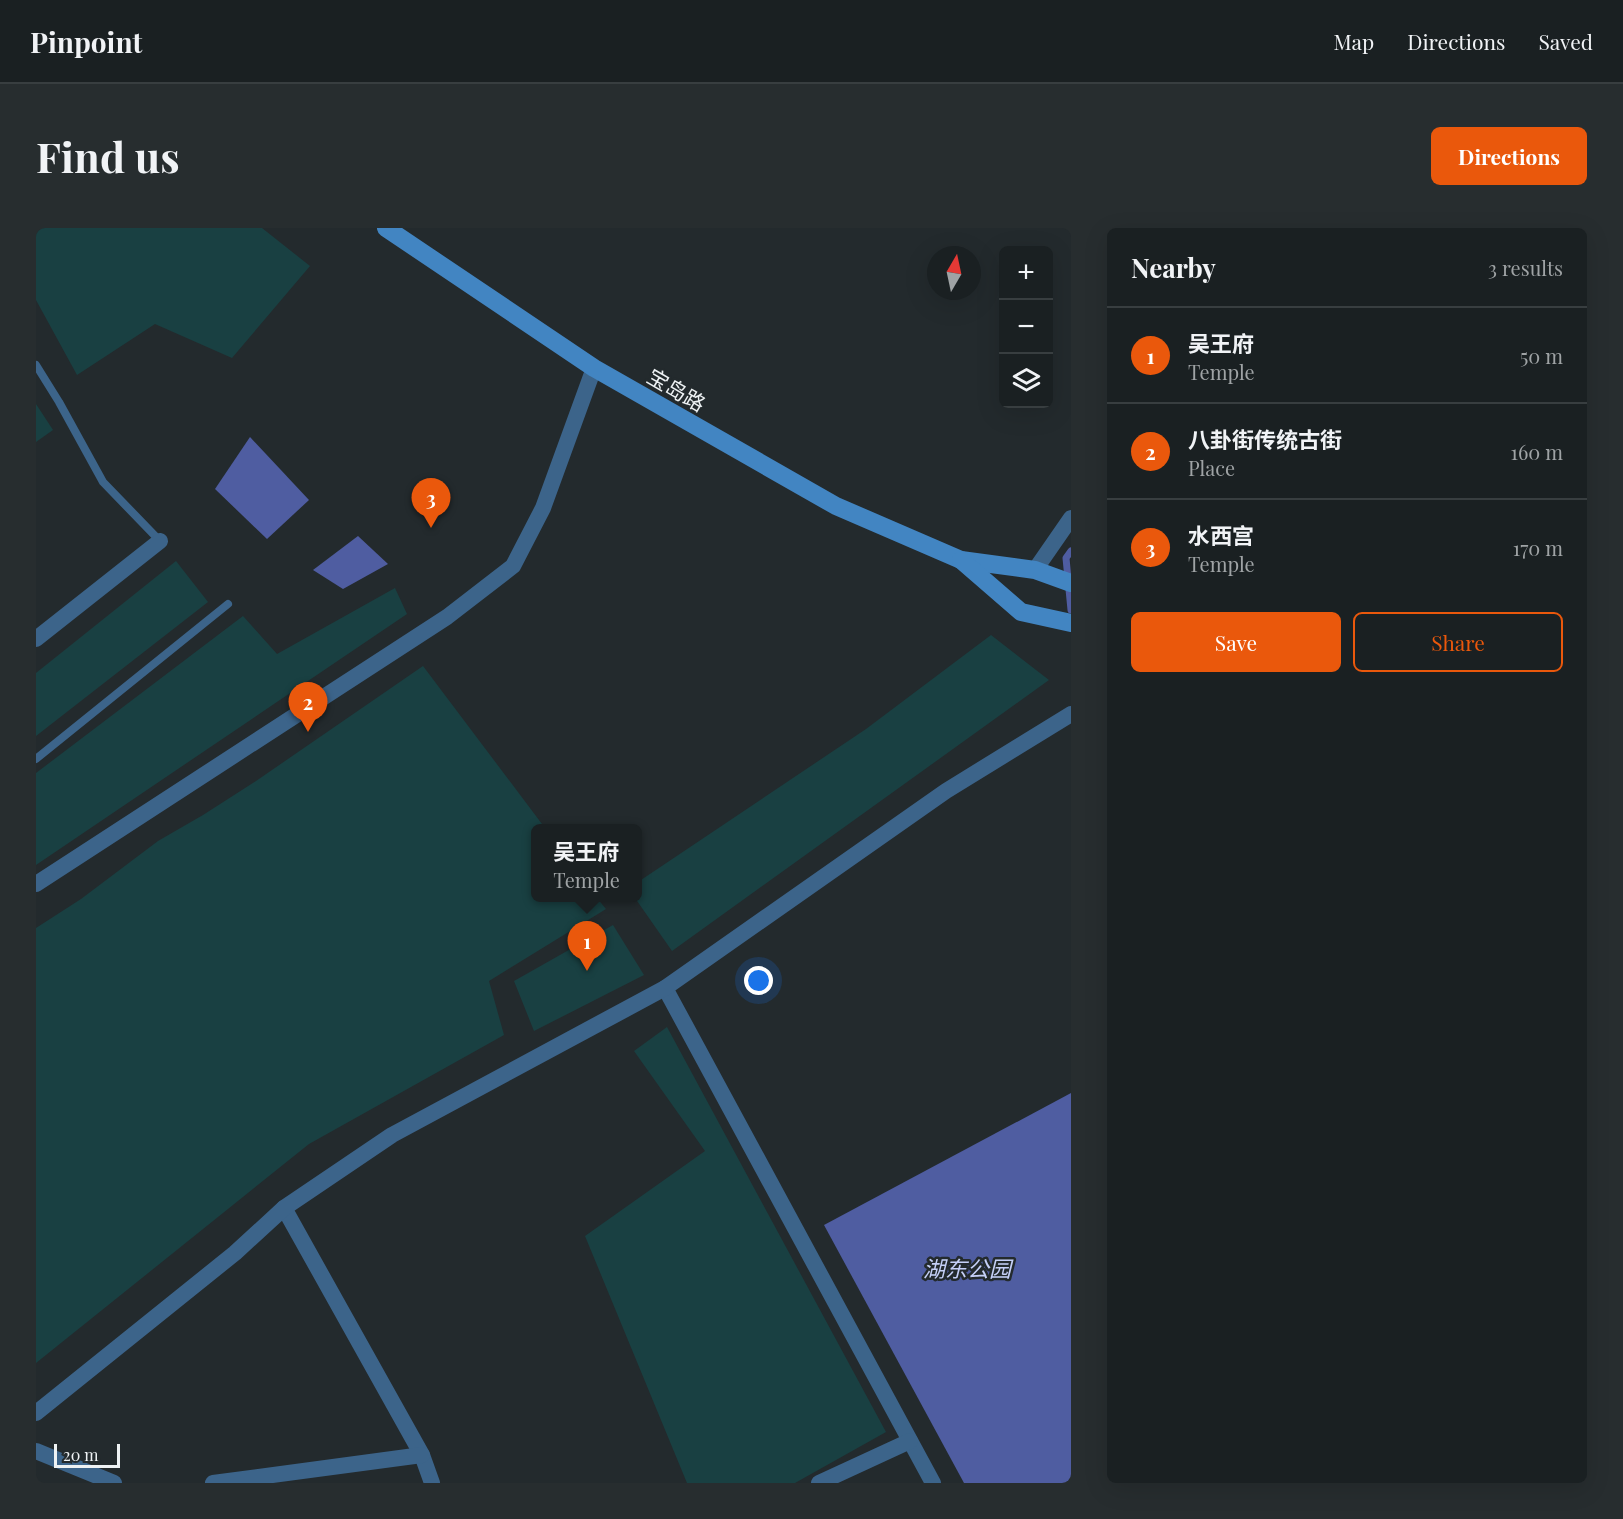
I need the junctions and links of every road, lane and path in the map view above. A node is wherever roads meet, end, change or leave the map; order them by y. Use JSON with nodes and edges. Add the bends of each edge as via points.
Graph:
{"nodes":[{"id":1,"x":386,"y":228,"type":"edge"},
{"id":2,"x":36,"y":365,"type":"edge"},
{"id":3,"x":594,"y":368,"type":"junction"},
{"id":4,"x":1071,"y":518,"type":"edge"},
{"id":5,"x":160,"y":541,"type":"joint"},
{"id":6,"x":961,"y":560,"type":"junction"},
{"id":7,"x":1035,"y":570,"type":"junction"},
{"id":8,"x":1071,"y":583,"type":"edge"},
{"id":9,"x":228,"y":604,"type":"dead end"},
{"id":10,"x":1071,"y":623,"type":"edge"},
{"id":11,"x":36,"y":639,"type":"edge"},
{"id":12,"x":1071,"y":714,"type":"edge"},
{"id":13,"x":36,"y":759,"type":"edge"},
{"id":14,"x":36,"y":884,"type":"edge"},
{"id":15,"x":665,"y":988,"type":"junction"},
{"id":16,"x":284,"y":1208,"type":"junction"},
{"id":17,"x":36,"y":1413,"type":"edge"},
{"id":18,"x":910,"y":1441,"type":"junction"},
{"id":19,"x":36,"y":1451,"type":"edge"},
{"id":20,"x":422,"y":1455,"type":"junction"},
{"id":21,"x":114,"y":1483,"type":"edge"},
{"id":22,"x":213,"y":1483,"type":"edge"},
{"id":23,"x":432,"y":1483,"type":"edge"},
{"id":24,"x":819,"y":1483,"type":"edge"},
{"id":25,"x":933,"y":1483,"type":"edge"}],
"edges":[{"from":1,"to":3,"type":"main road","name":"宝岛路"},
{"from":2,"to":5,"type":"lane","via":[[103,482]]},
{"from":3,"to":6,"type":"main road","name":"宝岛路","via":[[836,507]]},
{"from":3,"to":14,"type":"street","via":[[543,508],[513,566],[447,617]]},
{"from":4,"to":7,"type":"street"},
{"from":5,"to":11,"type":"street"},
{"from":6,"to":7,"type":"main road"},
{"from":6,"to":10,"type":"main road","via":[[1021,612]]},
{"from":7,"to":8,"type":"main road"},
{"from":9,"to":13,"type":"lane"},
{"from":12,"to":15,"type":"street","via":[[946,791]]},
{"from":15,"to":16,"type":"street","via":[[392,1135]]},
{"from":15,"to":18,"type":"street"},
{"from":16,"to":17,"type":"street","via":[[207,1276]]},
{"from":16,"to":20,"type":"street"},
{"from":18,"to":24,"type":"street"},
{"from":18,"to":25,"type":"street"},
{"from":19,"to":21,"type":"street"},
{"from":20,"to":22,"type":"street"},
{"from":20,"to":23,"type":"street"}]}
